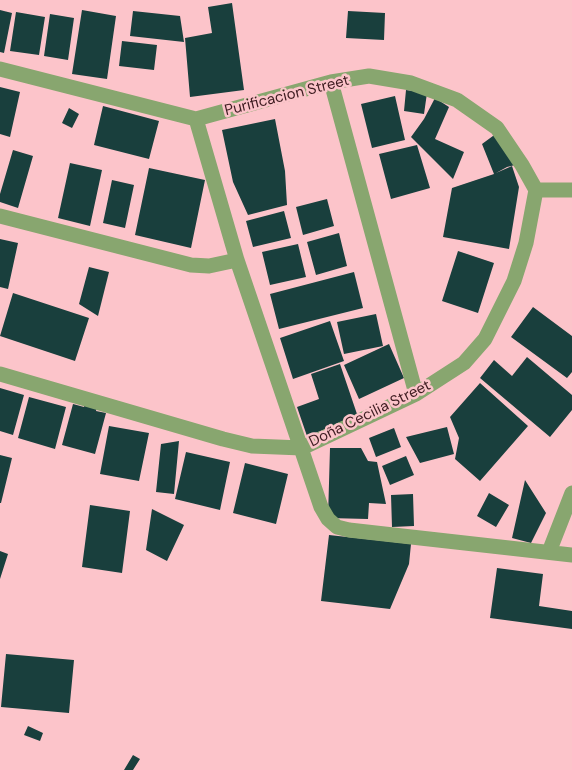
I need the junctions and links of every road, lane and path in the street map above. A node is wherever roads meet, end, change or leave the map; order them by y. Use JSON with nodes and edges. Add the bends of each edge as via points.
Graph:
{"nodes":[{"id":1,"x":0,"y":69,"type":"edge"},
{"id":2,"x":331,"y":82,"type":"junction"},
{"id":3,"x":196,"y":119,"type":"junction"},
{"id":4,"x":536,"y":190,"type":"junction"},
{"id":5,"x":572,"y":190,"type":"edge"},
{"id":6,"x":0,"y":216,"type":"edge"},
{"id":7,"x":237,"y":260,"type":"junction"},
{"id":8,"x":0,"y":374,"type":"edge"},
{"id":9,"x":416,"y":394,"type":"junction"},
{"id":10,"x":302,"y":448,"type":"junction"},
{"id":11,"x":572,"y":493,"type":"edge"},
{"id":12,"x":549,"y":552,"type":"junction"},
{"id":13,"x":572,"y":555,"type":"edge"}],
"edges":[{"from":1,"to":3,"type":"street"},
{"from":2,"to":3,"type":"street","name":"Purificacion Street"},
{"from":2,"to":4,"type":"street","name":"Purificacion Street","via":[[369,76],[411,83],[457,100],[497,128]]},
{"from":2,"to":9,"type":"street"},
{"from":3,"to":7,"type":"street"},
{"from":4,"to":5,"type":"street"},
{"from":4,"to":9,"type":"street","name":"Doña Cecilia Street","via":[[526,243],[514,281],[485,339],[464,363]]},
{"from":6,"to":7,"type":"street","via":[[191,265],[209,266]]},
{"from":7,"to":10,"type":"street"},
{"from":8,"to":10,"type":"street","name":"Doña Cecilia Street","via":[[252,446]]},
{"from":9,"to":10,"type":"street","name":"Doña Cecilia Street"},
{"from":10,"to":12,"type":"street","via":[[321,507],[337,527]]},
{"from":11,"to":12,"type":"street"},
{"from":12,"to":13,"type":"street"}]}
